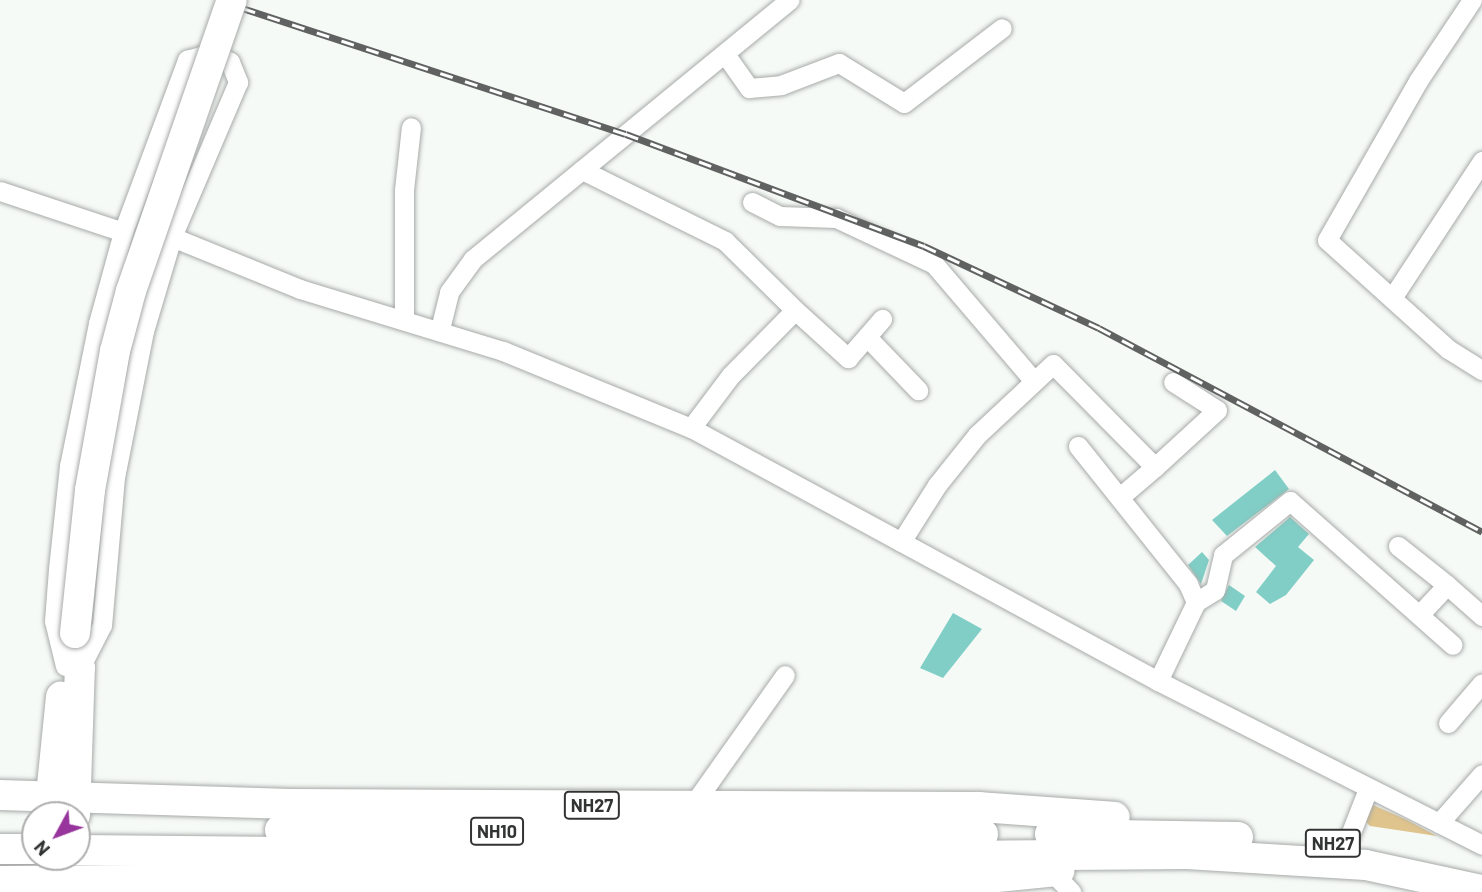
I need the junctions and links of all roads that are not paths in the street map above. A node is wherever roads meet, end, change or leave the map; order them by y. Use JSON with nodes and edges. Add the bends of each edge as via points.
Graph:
{"nodes":[{"id":1,"x":232,"y":0,"type":"edge"},
{"id":2,"x":789,"y":0,"type":"edge"},
{"id":3,"x":1472,"y":0,"type":"edge"},
{"id":4,"x":1002,"y":28,"type":"dead end"},
{"id":5,"x":725,"y":54,"type":"junction"},
{"id":6,"x":411,"y":127,"type":"dead end"},
{"id":7,"x":1482,"y":161,"type":"edge"},
{"id":8,"x":582,"y":170,"type":"junction"},
{"id":9,"x":0,"y":191,"type":"edge"},
{"id":10,"x":752,"y":202,"type":"dead end"},
{"id":11,"x":123,"y":232,"type":"junction"},
{"id":12,"x":172,"y":237,"type":"junction"},
{"id":13,"x":1392,"y":298,"type":"junction"},
{"id":14,"x":795,"y":310,"type":"junction"},
{"id":15,"x":882,"y":319,"type":"dead end"},
{"id":16,"x":404,"y":320,"type":"junction"},
{"id":17,"x":440,"y":329,"type":"junction"},
{"id":18,"x":867,"y":337,"type":"junction"},
{"id":19,"x":1482,"y":369,"type":"edge"},
{"id":20,"x":1033,"y":380,"type":"junction"},
{"id":21,"x":1173,"y":382,"type":"dead end"},
{"id":22,"x":918,"y":390,"type":"dead end"},
{"id":23,"x":691,"y":428,"type":"junction"},
{"id":24,"x":1078,"y":446,"type":"dead end"},
{"id":25,"x":1155,"y":467,"type":"junction"},
{"id":26,"x":1121,"y":496,"type":"junction"},
{"id":27,"x":901,"y":542,"type":"junction"},
{"id":28,"x":1398,"y":546,"type":"dead end"},
{"id":29,"x":1447,"y":585,"type":"junction"},
{"id":30,"x":1196,"y":602,"type":"junction"},
{"id":31,"x":1419,"y":615,"type":"junction"},
{"id":32,"x":1482,"y":616,"type":"edge"},
{"id":33,"x":1452,"y":645,"type":"dead end"},
{"id":34,"x":73,"y":655,"type":"junction"},
{"id":35,"x":785,"y":675,"type":"dead end"},
{"id":36,"x":1158,"y":681,"type":"junction"},
{"id":37,"x":1482,"y":682,"type":"edge"},
{"id":38,"x":1448,"y":723,"type":"dead end"},
{"id":39,"x":1482,"y":774,"type":"edge"},
{"id":40,"x":1368,"y":789,"type":"junction"},
{"id":41,"x":0,"y":795,"type":"edge"},
{"id":42,"x":41,"y":801,"type":"edge"},
{"id":43,"x":62,"y":801,"type":"edge"},
{"id":44,"x":91,"y":804,"type":"edge"},
{"id":45,"x":690,"y":809,"type":"junction"},
{"id":46,"x":1438,"y":824,"type":"junction"},
{"id":47,"x":0,"y":829,"type":"edge"},
{"id":48,"x":21,"y":829,"type":"edge"},
{"id":49,"x":91,"y":830,"type":"edge"},
{"id":50,"x":917,"y":843,"type":"junction"},
{"id":51,"x":1184,"y":843,"type":"junction"},
{"id":52,"x":1346,"y":845,"type":"junction"},
{"id":53,"x":1482,"y":845,"type":"edge"},
{"id":54,"x":0,"y":849,"type":"edge"},
{"id":55,"x":21,"y":849,"type":"edge"},
{"id":56,"x":91,"y":850,"type":"edge"},
{"id":57,"x":1482,"y":870,"type":"edge"},
{"id":58,"x":53,"y":871,"type":"edge"},
{"id":59,"x":90,"y":871,"type":"edge"},
{"id":60,"x":0,"y":881,"type":"edge"},
{"id":61,"x":1061,"y":882,"type":"edge"},
{"id":62,"x":281,"y":886,"type":"edge"},
{"id":63,"x":708,"y":886,"type":"edge"},
{"id":64,"x":487,"y":888,"type":"edge"},
{"id":65,"x":850,"y":888,"type":"edge"},
{"id":66,"x":1482,"y":890,"type":"edge"}],
"edges":[{"from":1,"to":34,"type":"highway","bridge":true,"via":[[115,351],[90,490]]},
{"from":2,"to":5,"type":"street"},
{"from":3,"to":13,"type":"street","via":[[1418,81],[1327,240]]},
{"from":4,"to":5,"type":"street","via":[[904,103],[839,63],[781,85],[749,88]]},
{"from":5,"to":8,"type":"street"},
{"from":6,"to":16,"type":"street","via":[[403,211]]},
{"from":7,"to":13,"type":"street"},
{"from":8,"to":14,"type":"street","via":[[725,241]]},
{"from":8,"to":17,"type":"street","via":[[463,269],[449,292]]},
{"from":9,"to":11,"type":"street"},
{"from":10,"to":20,"type":"street","via":[[780,216],[836,218],[934,264]]},
{"from":11,"to":12,"type":"street","via":[[187,60],[198,54],[218,54],[230,62],[238,82]]},
{"from":11,"to":34,"type":"street","via":[[98,323],[69,466],[54,621]]},
{"from":12,"to":16,"type":"street","via":[[289,285]]},
{"from":12,"to":34,"type":"street","via":[[144,331],[123,428],[109,526],[102,625]]},
{"from":13,"to":19,"type":"street","via":[[1448,349]]},
{"from":14,"to":18,"type":"street","via":[[848,358]]},
{"from":14,"to":23,"type":"street","via":[[732,375]]},
{"from":15,"to":18,"type":"street"},
{"from":16,"to":17,"type":"street"},
{"from":17,"to":23,"type":"street","via":[[565,374]]},
{"from":18,"to":22,"type":"street"},
{"from":20,"to":25,"type":"street","via":[[1053,364]]},
{"from":20,"to":27,"type":"street","via":[[956,459]]},
{"from":21,"to":25,"type":"street","via":[[1217,410]]},
{"from":23,"to":27,"type":"street"},
{"from":24,"to":26,"type":"street"},
{"from":25,"to":26,"type":"street"},
{"from":26,"to":30,"type":"street","via":[[1188,584]]},
{"from":27,"to":36,"type":"street"},
{"from":28,"to":29,"type":"street"},
{"from":29,"to":31,"type":"street"},
{"from":29,"to":32,"type":"street"},
{"from":30,"to":31,"type":"street","via":[[1215,590],[1223,555],[1290,501]]},
{"from":30,"to":36,"type":"street"},
{"from":31,"to":33,"type":"street"},
{"from":34,"to":43,"type":"highway"},
{"from":35,"to":45,"type":"street"},
{"from":36,"to":40,"type":"street"},
{"from":37,"to":38,"type":"street"},
{"from":39,"to":46,"type":"street"},
{"from":40,"to":46,"type":"street"},
{"from":40,"to":52,"type":"street"},
{"from":41,"to":42,"type":"highway","number":"NH27"},
{"from":44,"to":45,"type":"highway","number":"NH27"},
{"from":45,"to":51,"type":"highway","number":"NH27","via":[[1062,811],[1130,819]]},
{"from":46,"to":53,"type":"street"},
{"from":47,"to":48,"type":"highway"},
{"from":49,"to":50,"type":"highway","number":"NH10"},
{"from":50,"to":51,"type":"highway","number":"NH10"},
{"from":50,"to":56,"type":"highway","number":"NH10"},
{"from":51,"to":52,"type":"highway","number":"NH27"},
{"from":51,"to":61,"type":"highway","number":"NH27","via":[[1128,867]]},
{"from":51,"to":66,"type":"highway","number":"NH27","via":[[1366,865]]},
{"from":52,"to":57,"type":"highway","number":"NH27","via":[[1409,852]]},
{"from":54,"to":55,"type":"highway"},
{"from":58,"to":60,"type":"highway","number":"NH27"},
{"from":59,"to":62,"type":"highway","number":"NH27"},
{"from":61,"to":65,"type":"highway","number":"NH27"},
{"from":62,"to":64,"type":"highway","number":"NH27"},
{"from":63,"to":64,"type":"highway","number":"NH27"},
{"from":63,"to":65,"type":"highway","number":"NH27"}]}
